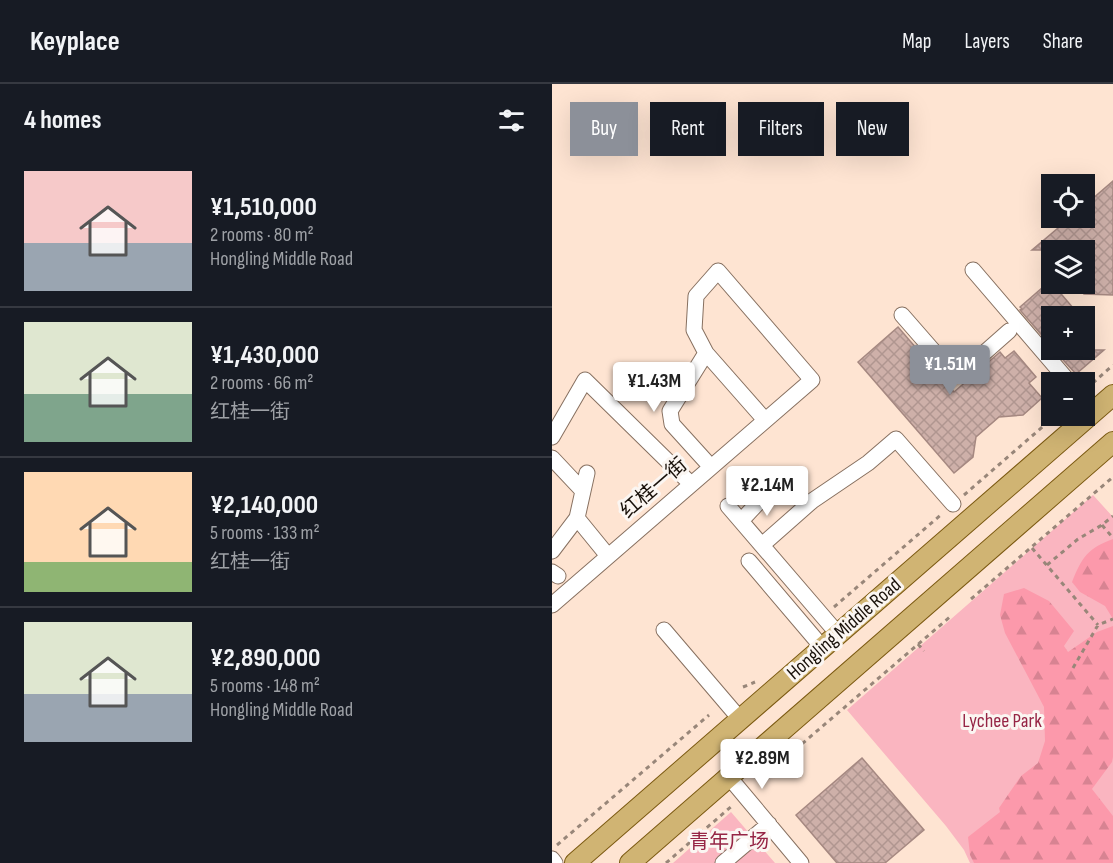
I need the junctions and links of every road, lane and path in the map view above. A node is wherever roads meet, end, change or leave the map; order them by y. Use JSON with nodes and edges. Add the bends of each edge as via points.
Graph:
{"nodes":[{"id":1,"x":973,"y":270,"type":"dead end"},
{"id":2,"x":902,"y":315,"type":"dead end"},
{"id":3,"x":1009,"y":331,"type":"dead end"},
{"id":4,"x":706,"y":353,"type":"junction"},
{"id":5,"x":1113,"y":365,"type":"edge"},
{"id":6,"x":1060,"y":372,"type":"edge"},
{"id":7,"x":1095,"y":390,"type":"edge"},
{"id":8,"x":1113,"y":395,"type":"edge"},
{"id":9,"x":1095,"y":399,"type":"edge"},
{"id":10,"x":765,"y":420,"type":"junction"},
{"id":11,"x":1043,"y":426,"type":"edge"},
{"id":12,"x":1060,"y":426,"type":"edge"},
{"id":13,"x":552,"y":437,"type":"edge"},
{"id":14,"x":1113,"y":442,"type":"edge"},
{"id":15,"x":552,"y":458,"type":"edge"},
{"id":16,"x":711,"y":467,"type":"junction"},
{"id":17,"x":587,"y":474,"type":"dead end"},
{"id":18,"x":1113,"y":477,"type":"edge"},
{"id":19,"x":691,"y":484,"type":"junction"},
{"id":20,"x":948,"y":485,"type":"dead end"},
{"id":21,"x":770,"y":490,"type":"dead end"},
{"id":22,"x":583,"y":491,"type":"junction"},
{"id":23,"x":953,"y":504,"type":"junction"},
{"id":24,"x":728,"y":506,"type":"dead end"},
{"id":25,"x":1113,"y":516,"type":"edge"},
{"id":26,"x":577,"y":518,"type":"junction"},
{"id":27,"x":741,"y":521,"type":"junction"},
{"id":28,"x":1102,"y":525,"type":"junction"},
{"id":29,"x":1113,"y":538,"type":"edge"},
{"id":30,"x":762,"y":545,"type":"junction"},
{"id":31,"x":1032,"y":548,"type":"junction"},
{"id":32,"x":552,"y":551,"type":"edge"},
{"id":33,"x":608,"y":556,"type":"junction"},
{"id":34,"x":749,"y":561,"type":"dead end"},
{"id":35,"x":1047,"y":565,"type":"junction"},
{"id":36,"x":971,"y":599,"type":"dead end"},
{"id":37,"x":552,"y":605,"type":"edge"},
{"id":38,"x":830,"y":610,"type":"dead end"},
{"id":39,"x":951,"y":616,"type":"dead end"},
{"id":40,"x":1113,"y":619,"type":"edge"},
{"id":41,"x":1098,"y":625,"type":"junction"},
{"id":42,"x":664,"y":630,"type":"dead end"},
{"id":43,"x":838,"y":634,"type":"junction"},
{"id":44,"x":918,"y":644,"type":"junction"},
{"id":45,"x":822,"y":647,"type":"junction"},
{"id":46,"x":924,"y":651,"type":"dead end"},
{"id":47,"x":1073,"y":668,"type":"dead end"},
{"id":48,"x":709,"y":715,"type":"dead end"},
{"id":49,"x":740,"y":718,"type":"junction"},
{"id":50,"x":768,"y":773,"type":"dead end"},
{"id":51,"x":729,"y":777,"type":"junction"},
{"id":52,"x":735,"y":802,"type":"dead end"},
{"id":53,"x":769,"y":824,"type":"junction"},
{"id":54,"x":555,"y":852,"type":"edge"},
{"id":55,"x":555,"y":863,"type":"edge"},
{"id":56,"x":575,"y":863,"type":"edge"},
{"id":57,"x":630,"y":863,"type":"edge"},
{"id":58,"x":666,"y":863,"type":"edge"},
{"id":59,"x":723,"y":863,"type":"edge"},
{"id":60,"x":801,"y":863,"type":"edge"}],
"edges":[{"from":1,"to":6,"type":"street"},
{"from":2,"to":3,"type":"street","via":[[950,370],[966,369]]},
{"from":4,"to":10,"type":"street"},
{"from":4,"to":10,"type":"street","name":"红桂一街","via":[[694,330],[696,296],[718,271],[812,380]]},
{"from":4,"to":16,"type":"street","via":[[670,411],[672,424]]},
{"from":5,"to":7,"type":"path"},
{"from":8,"to":9,"type":"main road","name":"Hongling Middle Road"},
{"from":10,"to":16,"type":"street","name":"红桂一街"},
{"from":11,"to":23,"type":"path"},
{"from":12,"to":43,"type":"main road","name":"Hongling Middle Road"},
{"from":13,"to":19,"type":"street","via":[[585,380]]},
{"from":14,"to":51,"type":"main road","name":"Hongling Middle Road"},
{"from":15,"to":22,"type":"street"},
{"from":16,"to":19,"type":"street","name":"红桂一街"},
{"from":17,"to":22,"type":"street"},
{"from":18,"to":31,"type":"path"},
{"from":19,"to":33,"type":"street","name":"红桂一街"},
{"from":20,"to":23,"type":"street"},
{"from":21,"to":27,"type":"street"},
{"from":22,"to":26,"type":"street"},
{"from":23,"to":30,"type":"street","via":[[897,439],[812,501]]},
{"from":23,"to":38,"type":"path"},
{"from":24,"to":27,"type":"street"},
{"from":25,"to":28,"type":"path"},
{"from":26,"to":32,"type":"street"},
{"from":26,"to":33,"type":"street"},
{"from":27,"to":30,"type":"street"},
{"from":28,"to":29,"type":"path"},
{"from":28,"to":35,"type":"path"},
{"from":30,"to":43,"type":"street"},
{"from":31,"to":35,"type":"path"},
{"from":31,"to":36,"type":"path"},
{"from":33,"to":37,"type":"street","name":"红桂一街"},
{"from":34,"to":45,"type":"street"},
{"from":35,"to":41,"type":"path"},
{"from":39,"to":44,"type":"path"},
{"from":40,"to":41,"type":"path"},
{"from":41,"to":47,"type":"path"},
{"from":42,"to":49,"type":"street"},
{"from":43,"to":45,"type":"main road","name":"Hongling Middle Road"},
{"from":44,"to":46,"type":"path"},
{"from":44,"to":50,"type":"path"},
{"from":45,"to":49,"type":"main road","name":"Hongling Middle Road"},
{"from":48,"to":54,"type":"path"},
{"from":49,"to":56,"type":"main road","name":"Hongling Middle Road"},
{"from":51,"to":53,"type":"street"},
{"from":51,"to":57,"type":"main road","name":"Hongling Middle Road"},
{"from":52,"to":58,"type":"path"},
{"from":53,"to":59,"type":"street"},
{"from":53,"to":60,"type":"street"},
{"from":54,"to":55,"type":"street"}]}
